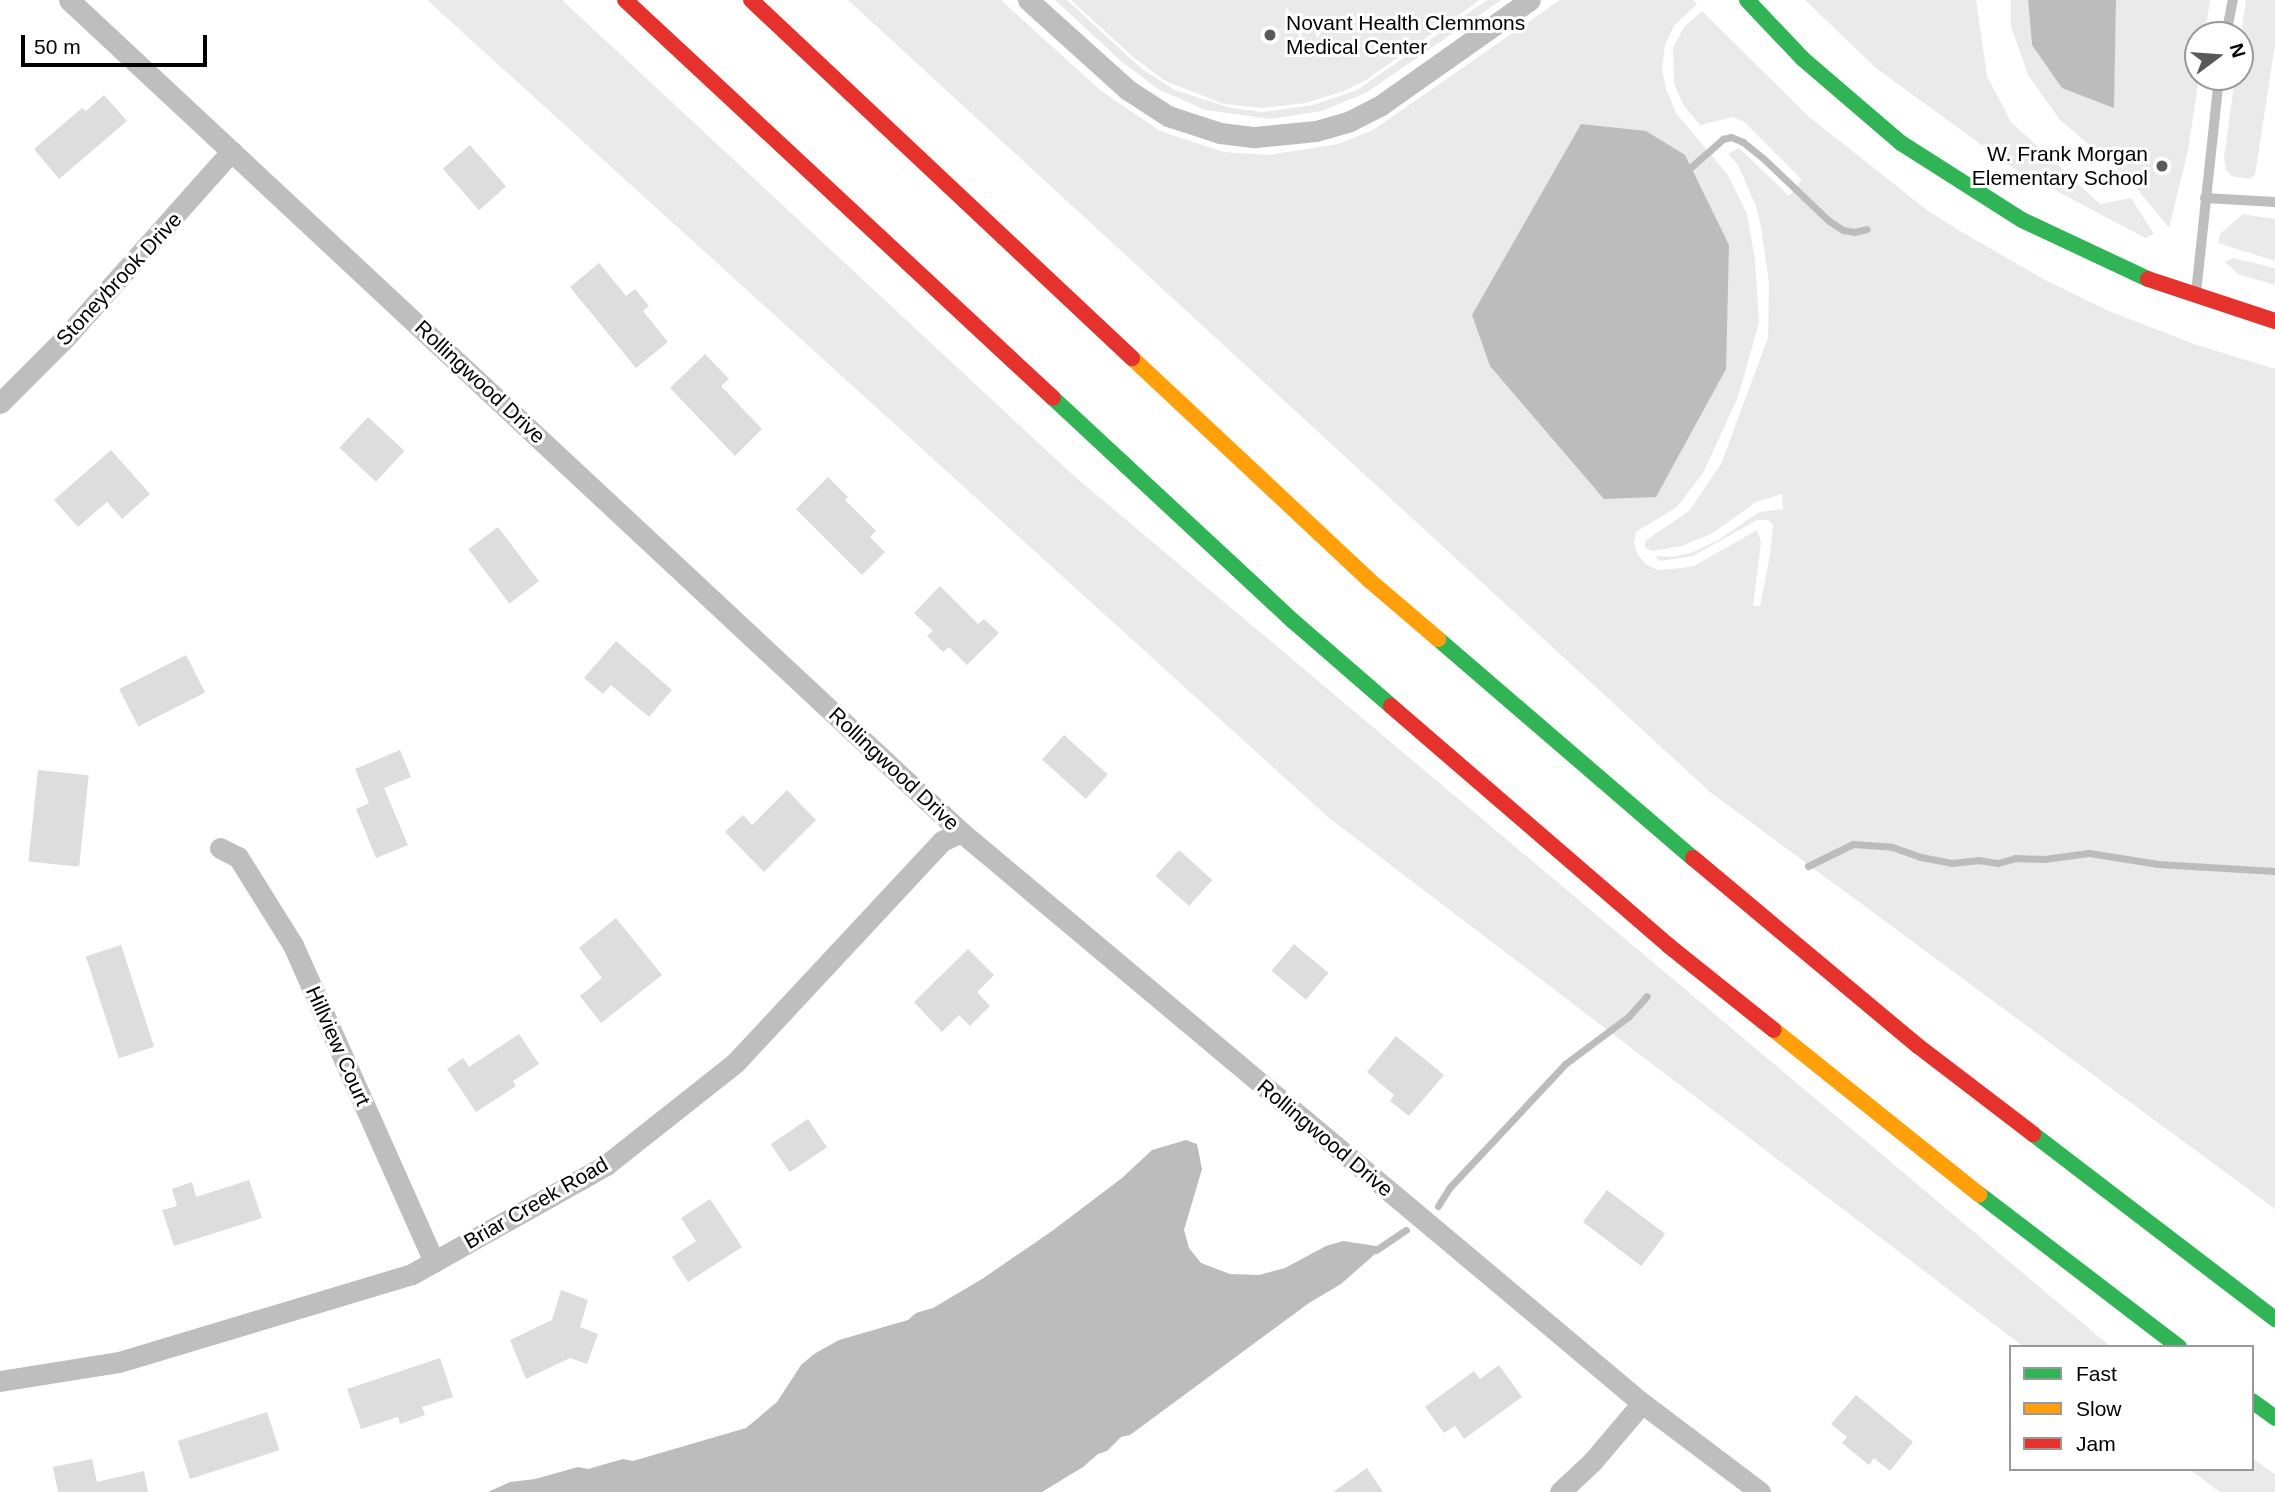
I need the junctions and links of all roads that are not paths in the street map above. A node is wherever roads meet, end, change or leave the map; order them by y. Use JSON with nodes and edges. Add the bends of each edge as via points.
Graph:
{"nodes":[{"id":1,"x":69,"y":0,"type":"edge"},
{"id":2,"x":625,"y":0,"type":"edge"},
{"id":3,"x":751,"y":0,"type":"edge"},
{"id":4,"x":1028,"y":0,"type":"edge"},
{"id":5,"x":1530,"y":0,"type":"edge"},
{"id":6,"x":1747,"y":0,"type":"edge"},
{"id":7,"x":2232,"y":0,"type":"edge"},
{"id":8,"x":2229,"y":21,"type":"edge"},
{"id":9,"x":2217,"y":91,"type":"edge"},
{"id":10,"x":232,"y":151,"type":"junction"},
{"id":11,"x":2206,"y":198,"type":"junction"},
{"id":12,"x":2271,"y":202,"type":"edge"},
{"id":13,"x":2196,"y":297,"type":"junction"},
{"id":14,"x":2275,"y":321,"type":"edge"},
{"id":15,"x":0,"y":403,"type":"edge"},
{"id":16,"x":961,"y":832,"type":"junction"},
{"id":17,"x":220,"y":848,"type":"dead end"},
{"id":18,"x":434,"y":1262,"type":"junction"},
{"id":19,"x":2275,"y":1319,"type":"edge"},
{"id":20,"x":2176,"y":1345,"type":"edge"},
{"id":21,"x":0,"y":1381,"type":"edge"},
{"id":22,"x":2254,"y":1402,"type":"edge"},
{"id":23,"x":1642,"y":1403,"type":"junction"},
{"id":24,"x":2275,"y":1418,"type":"edge"},
{"id":25,"x":1560,"y":1492,"type":"edge"},
{"id":26,"x":1760,"y":1492,"type":"edge"}],
"edges":[{"from":1,"to":10,"type":"street","name":"Rollingwood Drive"},
{"from":2,"to":20,"type":"main road","via":[[1314,639],[1669,946],[2057,1256]]},
{"from":3,"to":19,"type":"main road","via":[[1380,589],[1908,1037]]},
{"from":4,"to":5,"type":"street","via":[[1128,90],[1168,116],[1220,133],[1255,137],[1315,131],[1350,121],[1381,105]]},
{"from":6,"to":13,"type":"main road","via":[[1803,59],[1901,143],[2075,249]]},
{"from":7,"to":8,"type":"lane"},
{"from":9,"to":11,"type":"lane"},
{"from":10,"to":15,"type":"street","name":"Stoneybrook Drive","via":[[66,337]]},
{"from":10,"to":16,"type":"street","name":"Rollingwood Drive"},
{"from":11,"to":12,"type":"lane"},
{"from":11,"to":13,"type":"lane"},
{"from":13,"to":14,"type":"main road"},
{"from":16,"to":18,"type":"street","name":"Briar Creek Road","via":[[942,841],[735,1063],[606,1165]]},
{"from":16,"to":23,"type":"street","name":"Rollingwood Drive"},
{"from":17,"to":18,"type":"street","name":"Hillview Court","via":[[238,857],[293,945]]},
{"from":18,"to":21,"type":"street","name":"Briar Creek Road","via":[[412,1274],[119,1362]]},
{"from":22,"to":24,"type":"main road"},
{"from":23,"to":25,"type":"street"},
{"from":23,"to":26,"type":"street","name":"Rollingwood Drive"}]}
